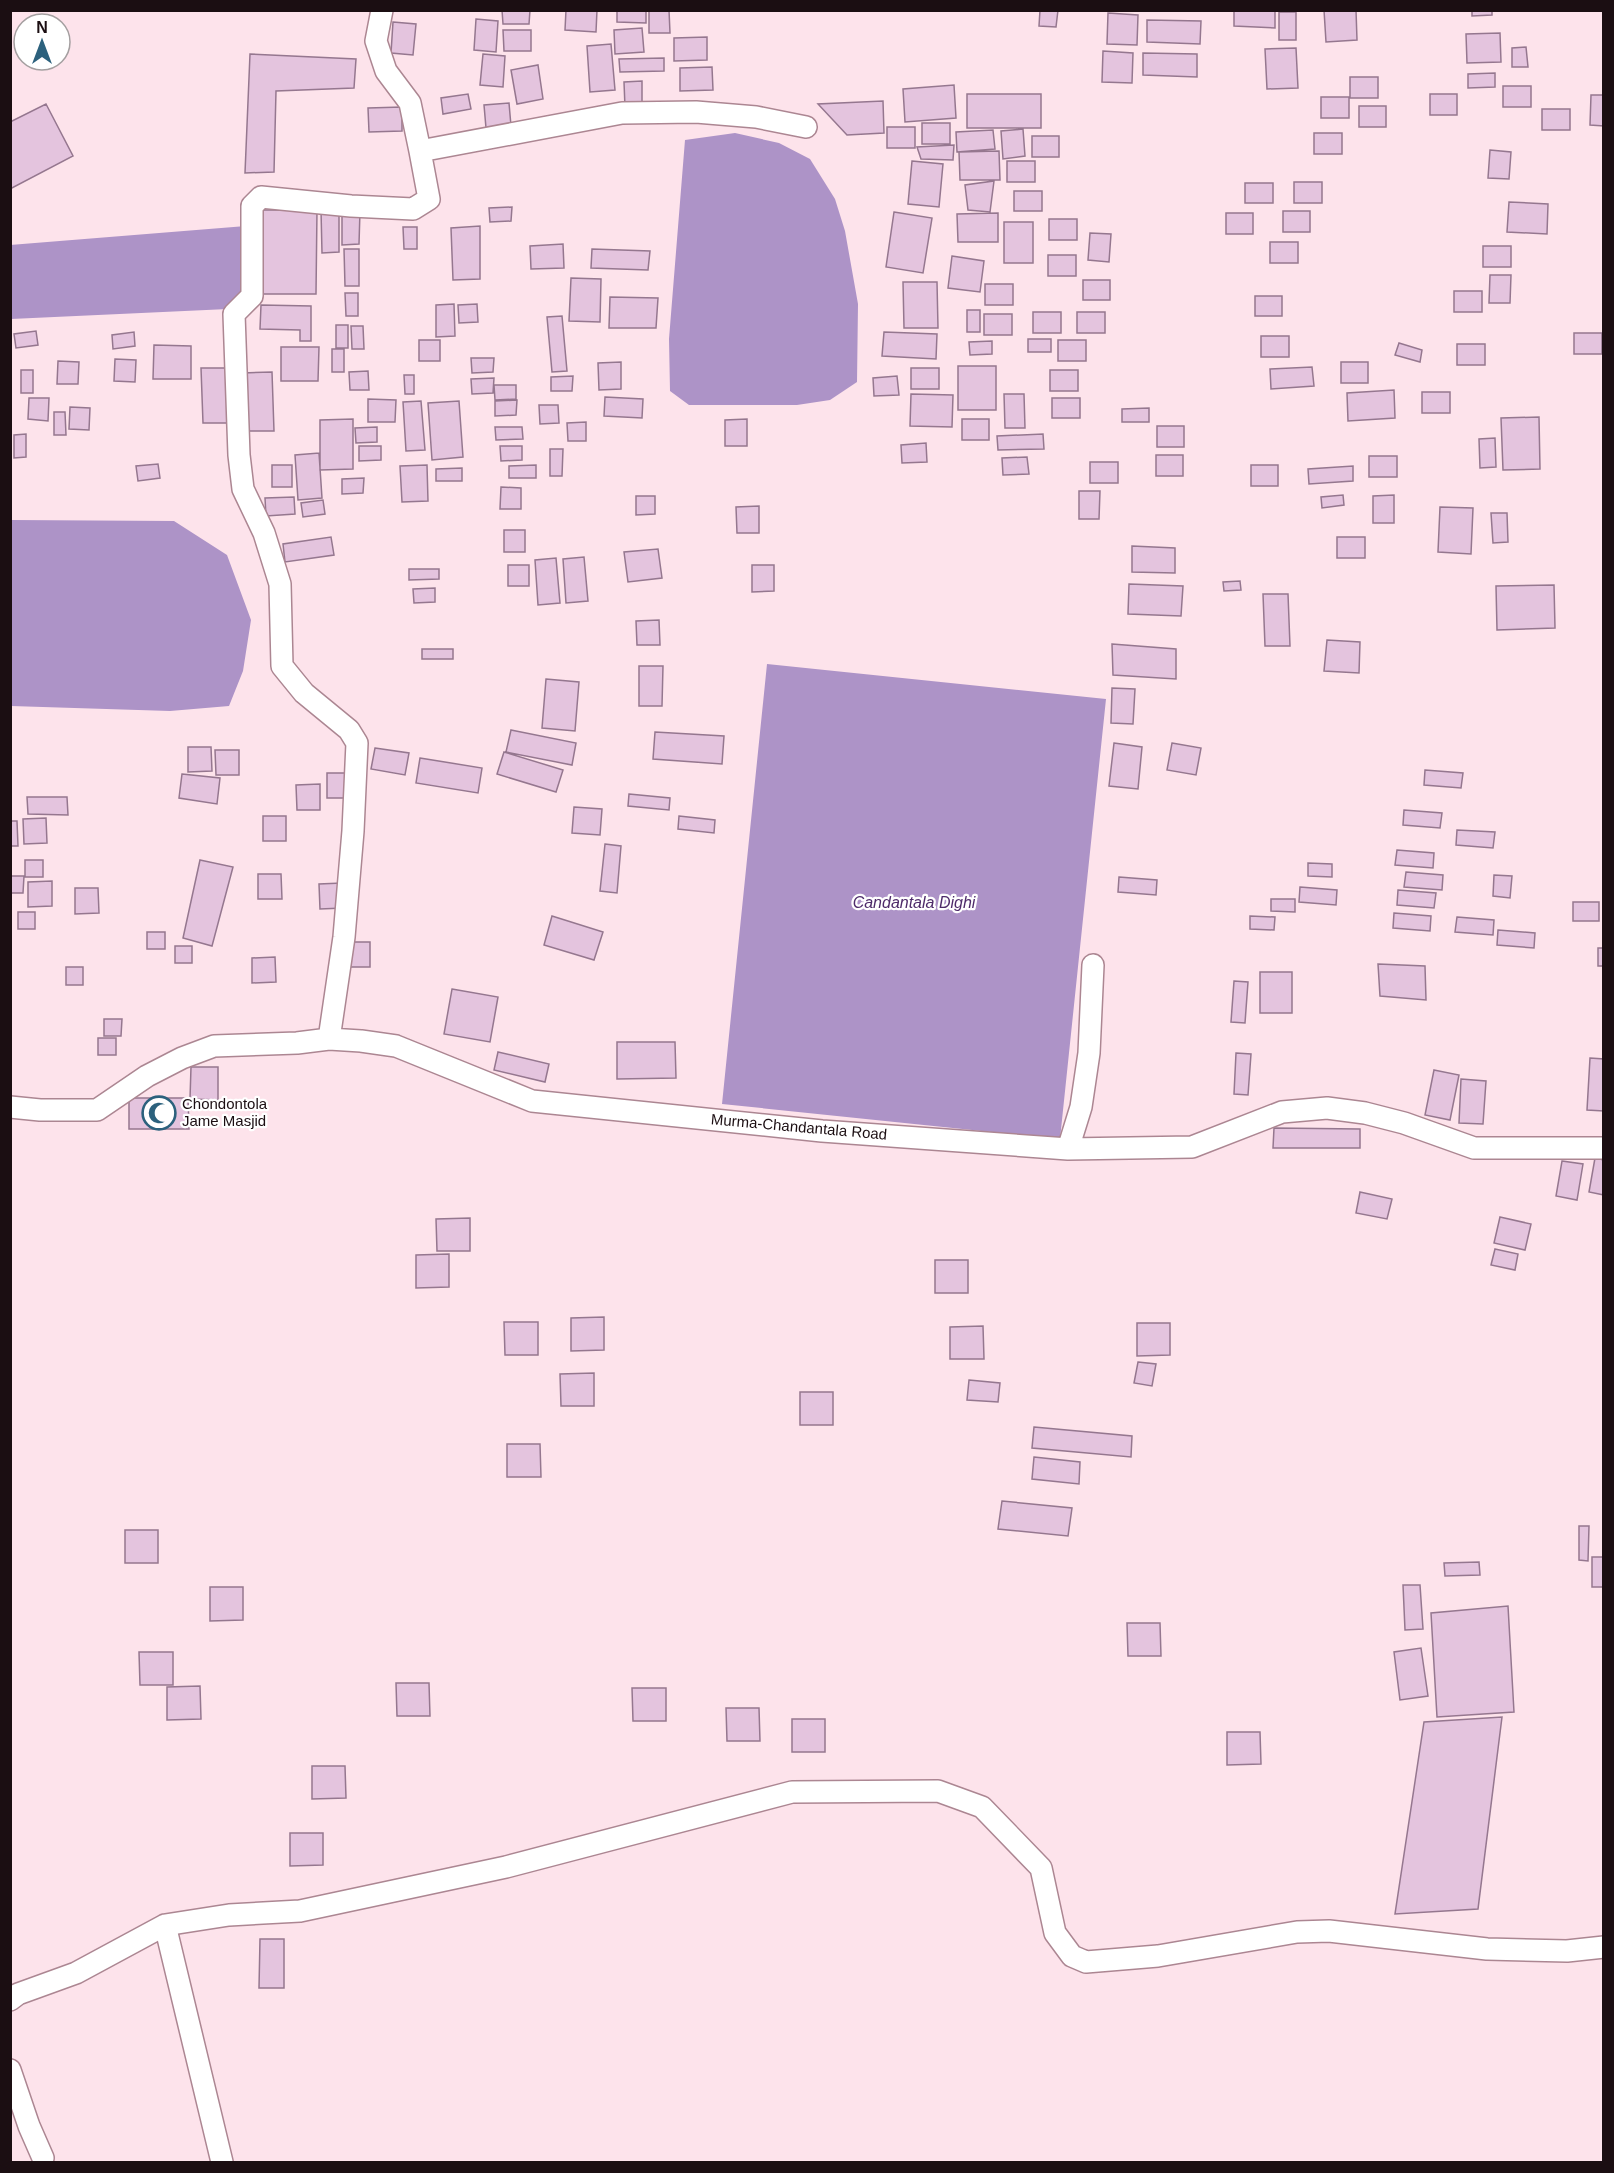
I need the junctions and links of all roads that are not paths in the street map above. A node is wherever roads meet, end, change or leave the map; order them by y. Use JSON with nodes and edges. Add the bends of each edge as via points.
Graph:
{"nodes":[{"id":1,"x":382,"y":10,"type":"edge"},
{"id":2,"x":806,"y":127,"type":"dead end"},
{"id":3,"x":420,"y":150,"type":"junction"},
{"id":4,"x":1093,"y":965,"type":"dead end"},
{"id":5,"x":329,"y":1040,"type":"junction"},
{"id":6,"x":10,"y":1107,"type":"edge"},
{"id":7,"x":1604,"y":1148,"type":"edge"},
{"id":8,"x":1068,"y":1149,"type":"junction"},
{"id":9,"x":165,"y":1925,"type":"junction"},
{"id":10,"x":1604,"y":1947,"type":"edge"},
{"id":11,"x":10,"y":2000,"type":"edge"},
{"id":12,"x":10,"y":2070,"type":"edge"},
{"id":13,"x":43,"y":2158,"type":"dead end"},
{"id":14,"x":222,"y":2163,"type":"edge"}],
"edges":[{"from":1,"to":3,"type":"street","via":[[376,41],[386,71],[410,103]]},
{"from":2,"to":3,"type":"street","via":[[756,117],[696,112],[622,113]]},
{"from":3,"to":5,"type":"street","via":[[429,199],[413,209],[261,197],[252,206],[252,296],[234,314],[238,455],[243,489],[264,533],[280,584],[282,666],[304,693],[349,730],[357,743],[344,937]]},
{"from":4,"to":8,"type":"street","via":[[1089,1053],[1081,1107]]},
{"from":5,"to":6,"type":"street","name":"Murma-Chandantala Road","via":[[214,1046],[147,1076],[97,1110]]},
{"from":5,"to":8,"type":"street","name":"Murma-Chandantala Road","via":[[396,1046],[532,1101],[822,1131]]},
{"from":7,"to":8,"type":"street","name":"Murma-Chandantala Road","via":[[1474,1148],[1404,1123],[1327,1108],[1282,1112],[1192,1147]]},
{"from":9,"to":10,"type":"street","via":[[229,1915],[300,1911],[506,1867],[792,1792],[938,1791],[982,1807],[1041,1868],[1054,1933],[1072,1956],[1086,1962],[1158,1956],[1329,1931],[1487,1949],[1567,1951]]},
{"from":9,"to":11,"type":"street","via":[[76,1973]]},
{"from":9,"to":14,"type":"street"},
{"from":12,"to":13,"type":"street"}]}
